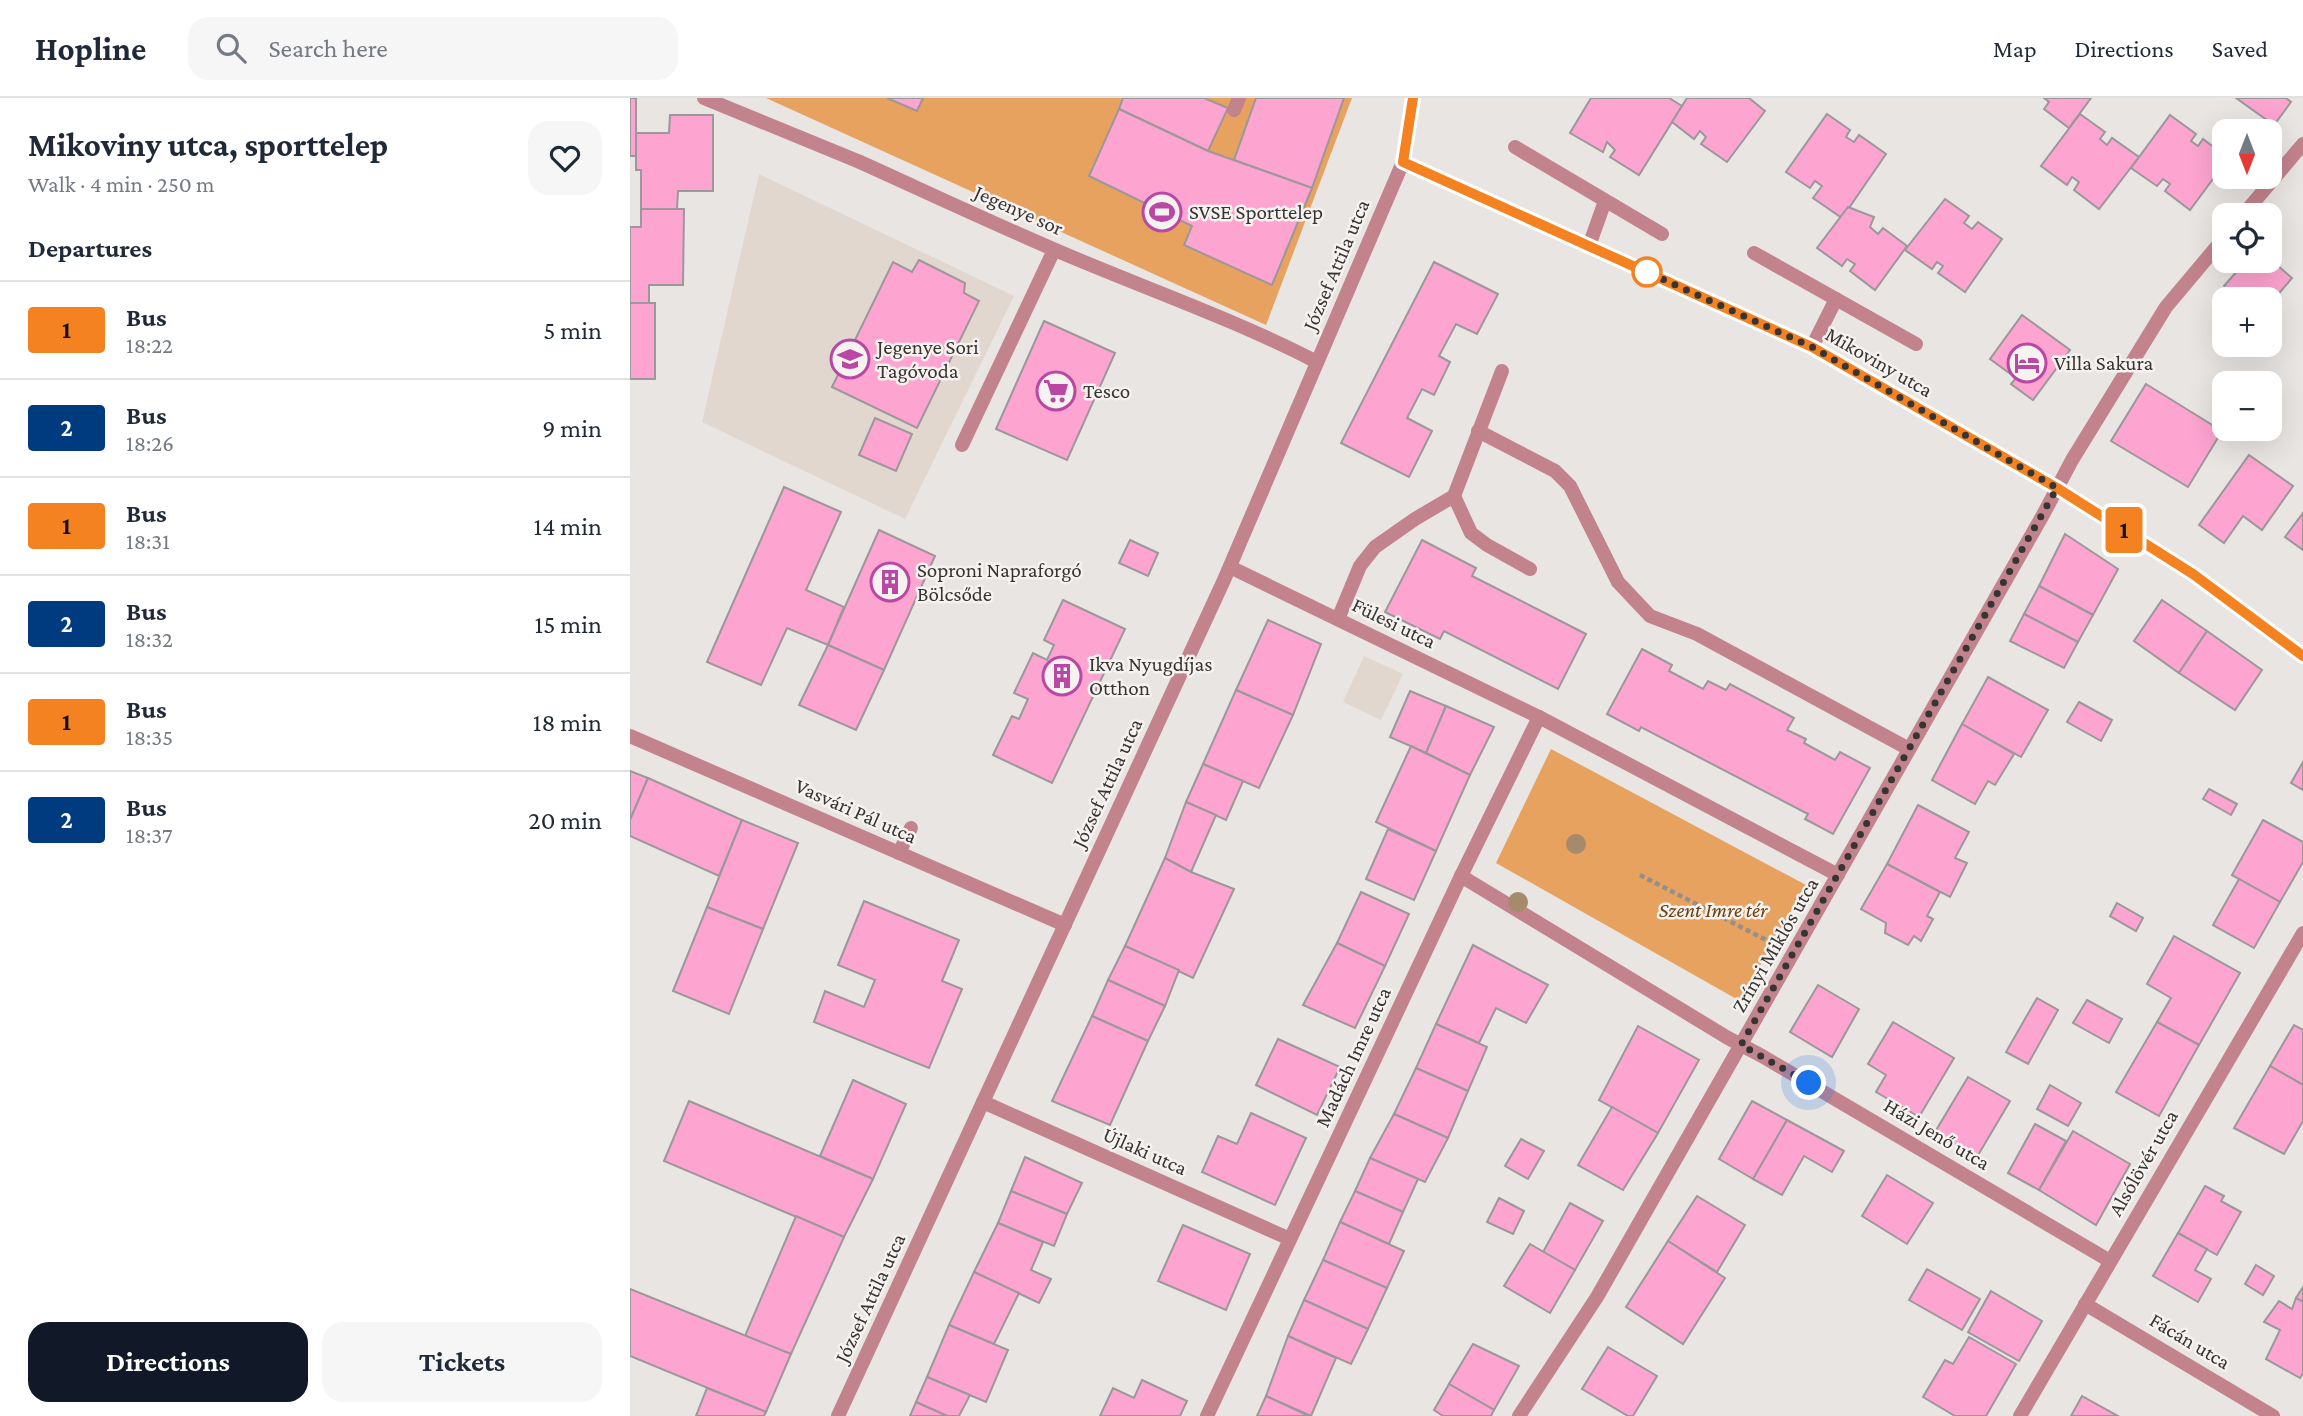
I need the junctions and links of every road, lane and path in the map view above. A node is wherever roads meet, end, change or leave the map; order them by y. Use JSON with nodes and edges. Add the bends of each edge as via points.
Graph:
{"nodes":[{"id":1,"x":704,"y":98,"type":"edge"},
{"id":2,"x":1413,"y":98,"type":"edge"},
{"id":3,"x":2303,"y":144,"type":"edge"},
{"id":4,"x":1515,"y":147,"type":"dead end"},
{"id":5,"x":1403,"y":162,"type":"junction"},
{"id":6,"x":1605,"y":201,"type":"junction"},
{"id":7,"x":2254,"y":203,"type":"edge"},
{"id":8,"x":1662,"y":234,"type":"dead end"},
{"id":9,"x":1588,"y":246,"type":"junction"},
{"id":10,"x":1054,"y":250,"type":"junction"},
{"id":11,"x":2212,"y":252,"type":"edge"},
{"id":12,"x":1754,"y":253,"type":"dead end"},
{"id":13,"x":1836,"y":299,"type":"junction"},
{"id":14,"x":1916,"y":344,"type":"dead end"},
{"id":15,"x":1812,"y":347,"type":"junction"},
{"id":16,"x":1317,"y":362,"type":"junction"},
{"id":17,"x":1502,"y":372,"type":"dead end"},
{"id":18,"x":1478,"y":431,"type":"junction"},
{"id":19,"x":962,"y":446,"type":"dead end"},
{"id":20,"x":2057,"y":488,"type":"junction"},
{"id":21,"x":1454,"y":496,"type":"junction"},
{"id":22,"x":1230,"y":567,"type":"junction"},
{"id":23,"x":1530,"y":569,"type":"dead end"},
{"id":24,"x":1338,"y":619,"type":"junction"},
{"id":25,"x":2303,"y":656,"type":"edge"},
{"id":26,"x":1539,"y":717,"type":"junction"},
{"id":27,"x":630,"y":736,"type":"edge"},
{"id":28,"x":1909,"y":749,"type":"junction"},
{"id":29,"x":911,"y":828,"type":"dead end"},
{"id":30,"x":899,"y":853,"type":"junction"},
{"id":31,"x":1640,"y":875,"type":"dead end"},
{"id":32,"x":1838,"y":875,"type":"junction"},
{"id":33,"x":1461,"y":876,"type":"junction"},
{"id":34,"x":1065,"y":925,"type":"junction"},
{"id":35,"x":2303,"y":933,"type":"edge"},
{"id":36,"x":1794,"y":954,"type":"junction"},
{"id":37,"x":1741,"y":1045,"type":"junction"},
{"id":38,"x":983,"y":1102,"type":"junction"},
{"id":39,"x":1290,"y":1239,"type":"junction"},
{"id":40,"x":2110,"y":1261,"type":"junction"},
{"id":41,"x":2085,"y":1304,"type":"junction"},
{"id":42,"x":838,"y":1416,"type":"edge"},
{"id":43,"x":1207,"y":1416,"type":"edge"},
{"id":44,"x":1519,"y":1416,"type":"edge"},
{"id":45,"x":2020,"y":1416,"type":"edge"},
{"id":46,"x":2273,"y":1416,"type":"edge"}],
"edges":[{"from":1,"to":10,"type":"street","name":"Jegenye sor"},
{"from":2,"to":5,"type":"street","name":"József Attila utca"},
{"from":3,"to":7,"type":"street"},
{"from":4,"to":6,"type":"street"},
{"from":5,"to":9,"type":"street","name":"Mikoviny utca"},
{"from":5,"to":16,"type":"street","name":"József Attila utca"},
{"from":6,"to":8,"type":"street"},
{"from":6,"to":9,"type":"street"},
{"from":9,"to":15,"type":"street","name":"Mikoviny utca"},
{"from":10,"to":16,"type":"street","name":"Jegenye sor"},
{"from":10,"to":19,"type":"street"},
{"from":11,"to":20,"type":"street","name":"Zrínyi Miklós utca","via":[[2166,307]]},
{"from":12,"to":13,"type":"street"},
{"from":13,"to":14,"type":"street"},
{"from":13,"to":15,"type":"street"},
{"from":15,"to":20,"type":"street","name":"Mikoviny utca"},
{"from":16,"to":22,"type":"street","name":"József Attila utca"},
{"from":17,"to":18,"type":"street"},
{"from":18,"to":21,"type":"street"},
{"from":18,"to":28,"type":"street","via":[[1555,471],[1570,486],[1618,582],[1650,616],[1698,635]]},
{"from":20,"to":25,"type":"street","name":"Mikoviny utca","via":[[2193,574]]},
{"from":20,"to":28,"type":"street","name":"Zrínyi Miklós utca"},
{"from":21,"to":23,"type":"street","via":[[1471,533]]},
{"from":21,"to":24,"type":"street","via":[[1375,547],[1360,566]]},
{"from":22,"to":24,"type":"street","name":"Fülesi utca"},
{"from":22,"to":34,"type":"street","name":"József Attila utca"},
{"from":24,"to":26,"type":"street","name":"Fülesi utca"},
{"from":26,"to":32,"type":"street"},
{"from":26,"to":33,"type":"street","name":"Madách Imre utca"},
{"from":27,"to":30,"type":"street","name":"Vasvári Pál utca"},
{"from":28,"to":32,"type":"street","name":"Zrínyi Miklós utca"},
{"from":29,"to":30,"type":"street"},
{"from":30,"to":34,"type":"street","name":"Vasvári Pál utca"},
{"from":31,"to":36,"type":"path"},
{"from":32,"to":36,"type":"street","name":"Zrínyi Miklós utca"},
{"from":33,"to":37,"type":"street"},
{"from":33,"to":39,"type":"street","name":"Madách Imre utca"},
{"from":34,"to":38,"type":"street","name":"József Attila utca"},
{"from":35,"to":40,"type":"street","name":"Alsólövér utca"},
{"from":36,"to":37,"type":"street","name":"Zrínyi Miklós utca"},
{"from":37,"to":40,"type":"street","name":"Házi Jenő utca"},
{"from":37,"to":44,"type":"street","name":"Zrínyi Miklós utca","via":[[1597,1297]]},
{"from":38,"to":39,"type":"street","name":"Újlaki utca"},
{"from":38,"to":42,"type":"street","name":"József Attila utca"},
{"from":39,"to":43,"type":"street","name":"Madách Imre utca"},
{"from":40,"to":41,"type":"street","name":"Alsólövér utca"},
{"from":41,"to":45,"type":"street","name":"Alsólövér utca"},
{"from":41,"to":46,"type":"street","name":"Fácán utca"}]}
